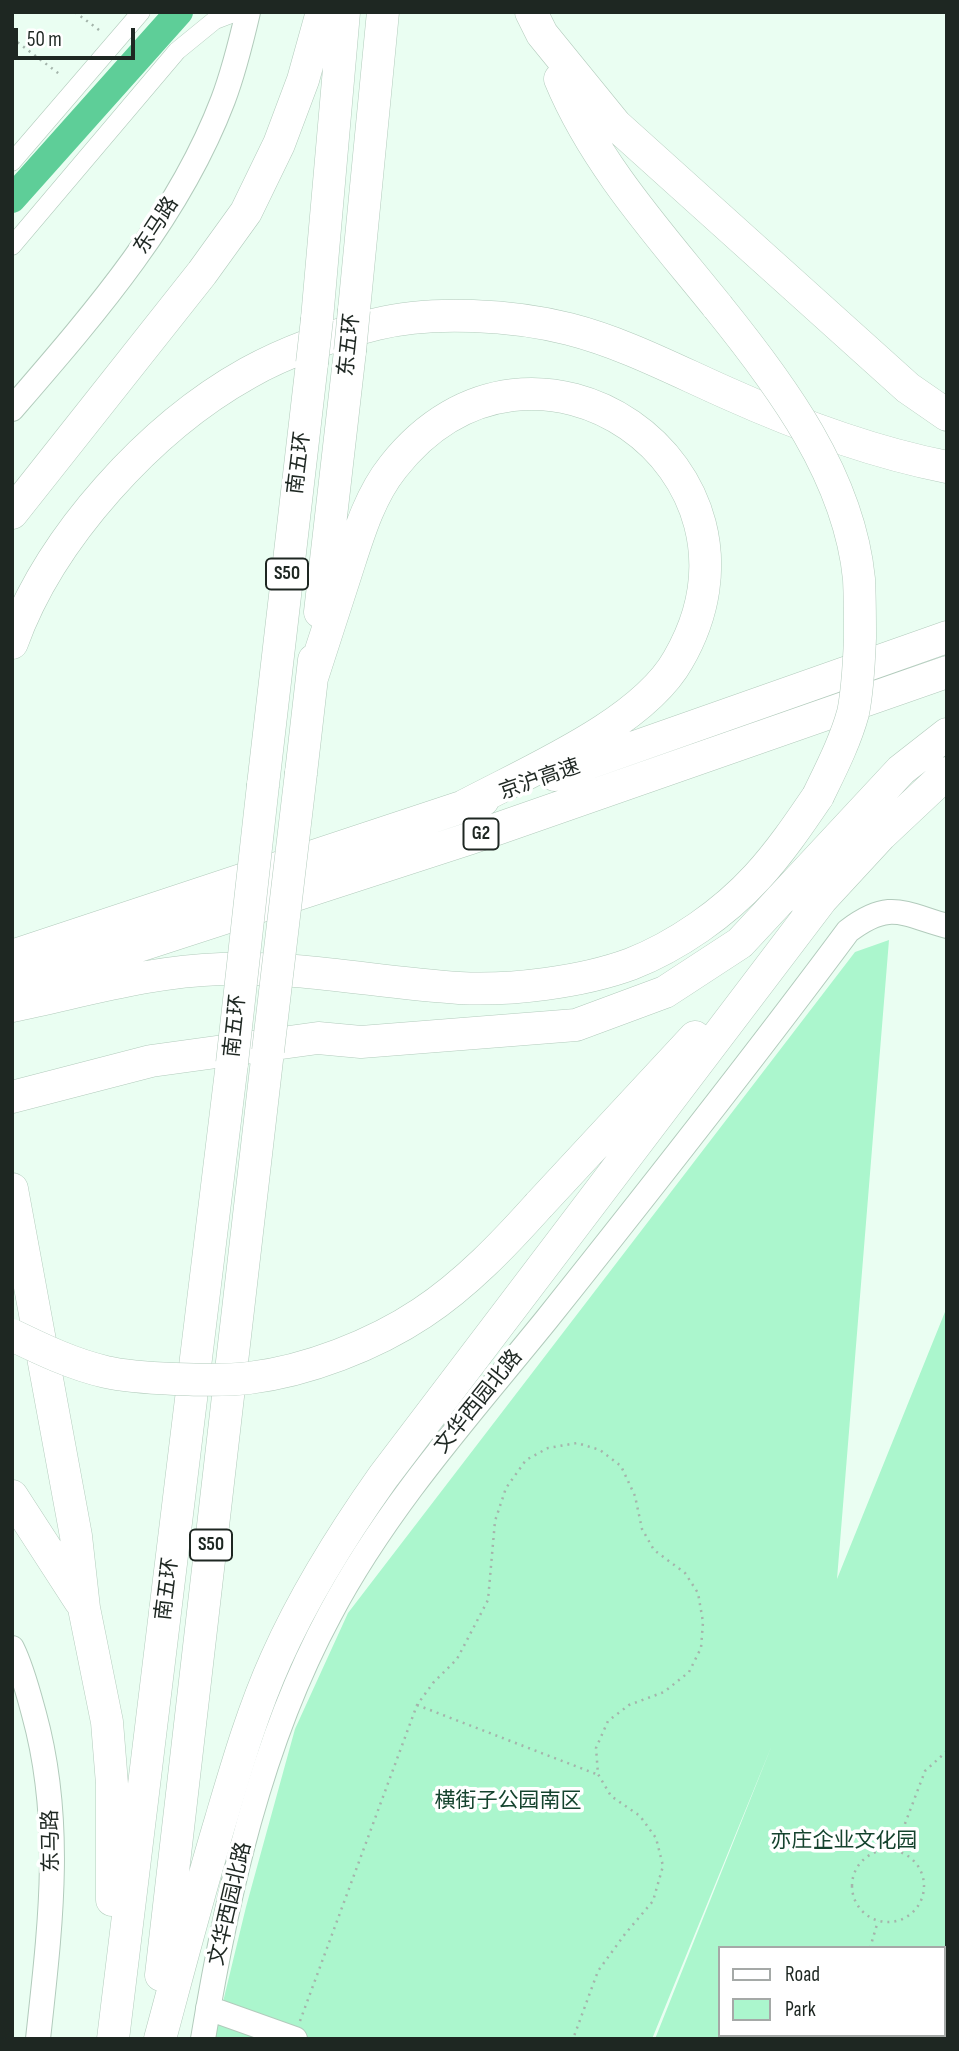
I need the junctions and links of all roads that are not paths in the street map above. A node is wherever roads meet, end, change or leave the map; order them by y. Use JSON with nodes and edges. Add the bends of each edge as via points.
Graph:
{"nodes":[{"id":1,"x":141,"y":12,"type":"edge"},
{"id":2,"x":236,"y":12,"type":"edge"},
{"id":3,"x":248,"y":12,"type":"edge"},
{"id":4,"x":322,"y":12,"type":"edge"},
{"id":5,"x":344,"y":12,"type":"edge"},
{"id":6,"x":383,"y":12,"type":"edge"},
{"id":7,"x":536,"y":23,"type":"edge"},
{"id":8,"x":12,"y":162,"type":"edge"},
{"id":9,"x":12,"y":246,"type":"edge"},
{"id":10,"x":12,"y":409,"type":"edge"},
{"id":11,"x":947,"y":415,"type":"edge"},
{"id":12,"x":947,"y":467,"type":"edge"},
{"id":13,"x":12,"y":513,"type":"edge"},
{"id":14,"x":947,"y":637,"type":"edge"},
{"id":15,"x":12,"y":643,"type":"edge"},
{"id":16,"x":947,"y":672,"type":"edge"},
{"id":17,"x":312,"y":678,"type":"junction"},
{"id":18,"x":947,"y":734,"type":"edge"},
{"id":19,"x":947,"y":773,"type":"edge"},
{"id":20,"x":462,"y":807,"type":"junction"},
{"id":21,"x":821,"y":900,"type":"junction"},
{"id":22,"x":947,"y":926,"type":"edge"},
{"id":23,"x":12,"y":956,"type":"edge"},
{"id":24,"x":12,"y":987,"type":"edge"},
{"id":25,"x":12,"y":1006,"type":"edge"},
{"id":26,"x":12,"y":1097,"type":"edge"},
{"id":27,"x":12,"y":1189,"type":"edge"},
{"id":28,"x":12,"y":1335,"type":"edge"},
{"id":29,"x":12,"y":1496,"type":"edge"},
{"id":30,"x":85,"y":1608,"type":"junction"},
{"id":31,"x":12,"y":1647,"type":"edge"},
{"id":32,"x":208,"y":2008,"type":"junction"},
{"id":33,"x":294,"y":2038,"type":"edge"},
{"id":34,"x":38,"y":2039,"type":"edge"},
{"id":35,"x":111,"y":2039,"type":"edge"},
{"id":36,"x":154,"y":2039,"type":"edge"},
{"id":37,"x":160,"y":2039,"type":"edge"},
{"id":38,"x":203,"y":2039,"type":"edge"}],
"edges":[{"from":1,"to":8,"type":"street"},
{"from":2,"to":9,"type":"street","via":[[215,20],[177,51]]},
{"from":3,"to":10,"type":"street","name":"东马路","via":[[223,100],[180,189],[107,297]]},
{"from":4,"to":13,"type":"highway","via":[[279,144],[246,212]]},
{"from":5,"to":35,"type":"highway","name":"南五环","number":"S50","bridge":true,"via":[[317,319],[232,1063]]},
{"from":6,"to":17,"type":"highway","name":"东五环","number":"S50","bridge":true},
{"from":7,"to":11,"type":"highway","via":[[616,125],[908,388]]},
{"from":7,"to":25,"type":"highway","bridge":true,"via":[[593,141],[626,191],[750,346],[806,431],[840,502],[859,578],[859,662],[853,712],[839,755],[818,796],[763,870],[724,906],[676,941],[631,964],[566,980],[505,988],[222,969],[172,973]]},
{"from":12,"to":15,"type":"highway","via":[[828,435],[616,344],[568,329],[477,317],[378,323],[249,372],[177,422],[98,500],[64,543]]},
{"from":14,"to":20,"type":"highway","name":"京沪高速","number":"G2"},
{"from":16,"to":24,"type":"highway","name":"京沪高速","number":"G2","via":[[471,838]]},
{"from":17,"to":20,"type":"highway","via":[[372,500],[419,438],[459,411],[491,398],[521,394],[553,395],[590,404],[623,418],[654,442],[693,502],[703,535],[704,592],[678,661],[633,710],[599,733]]},
{"from":17,"to":36,"type":"highway","name":"南五环","number":"S50","bridge":true},
{"from":18,"to":26,"type":"highway","via":[[901,771],[740,943],[665,992],[576,1025],[361,1042],[318,1038],[151,1061]]},
{"from":19,"to":21,"type":"highway"},
{"from":20,"to":23,"type":"highway","name":"京沪高速","number":"G2"},
{"from":21,"to":28,"type":"highway","bridge":true,"via":[[501,1247],[423,1313],[374,1340],[289,1370],[202,1380],[107,1372],[58,1358]]},
{"from":21,"to":37,"type":"highway","via":[[392,1465],[307,1595],[253,1717]]},
{"from":22,"to":32,"type":"street","name":"文华西园北路","via":[[891,911],[865,918],[848,931],[691,1140],[426,1468],[370,1547],[330,1614],[293,1694],[262,1781]]},
{"from":27,"to":30,"type":"highway"},
{"from":29,"to":30,"type":"highway"},
{"from":30,"to":35,"type":"highway","via":[[107,1722],[113,1784]]},
{"from":31,"to":34,"type":"street","name":"东马路","via":[[44,1749],[51,1799],[52,1909]]},
{"from":32,"to":33,"type":"street"},
{"from":32,"to":38,"type":"street","name":"文华西园北路"}]}
